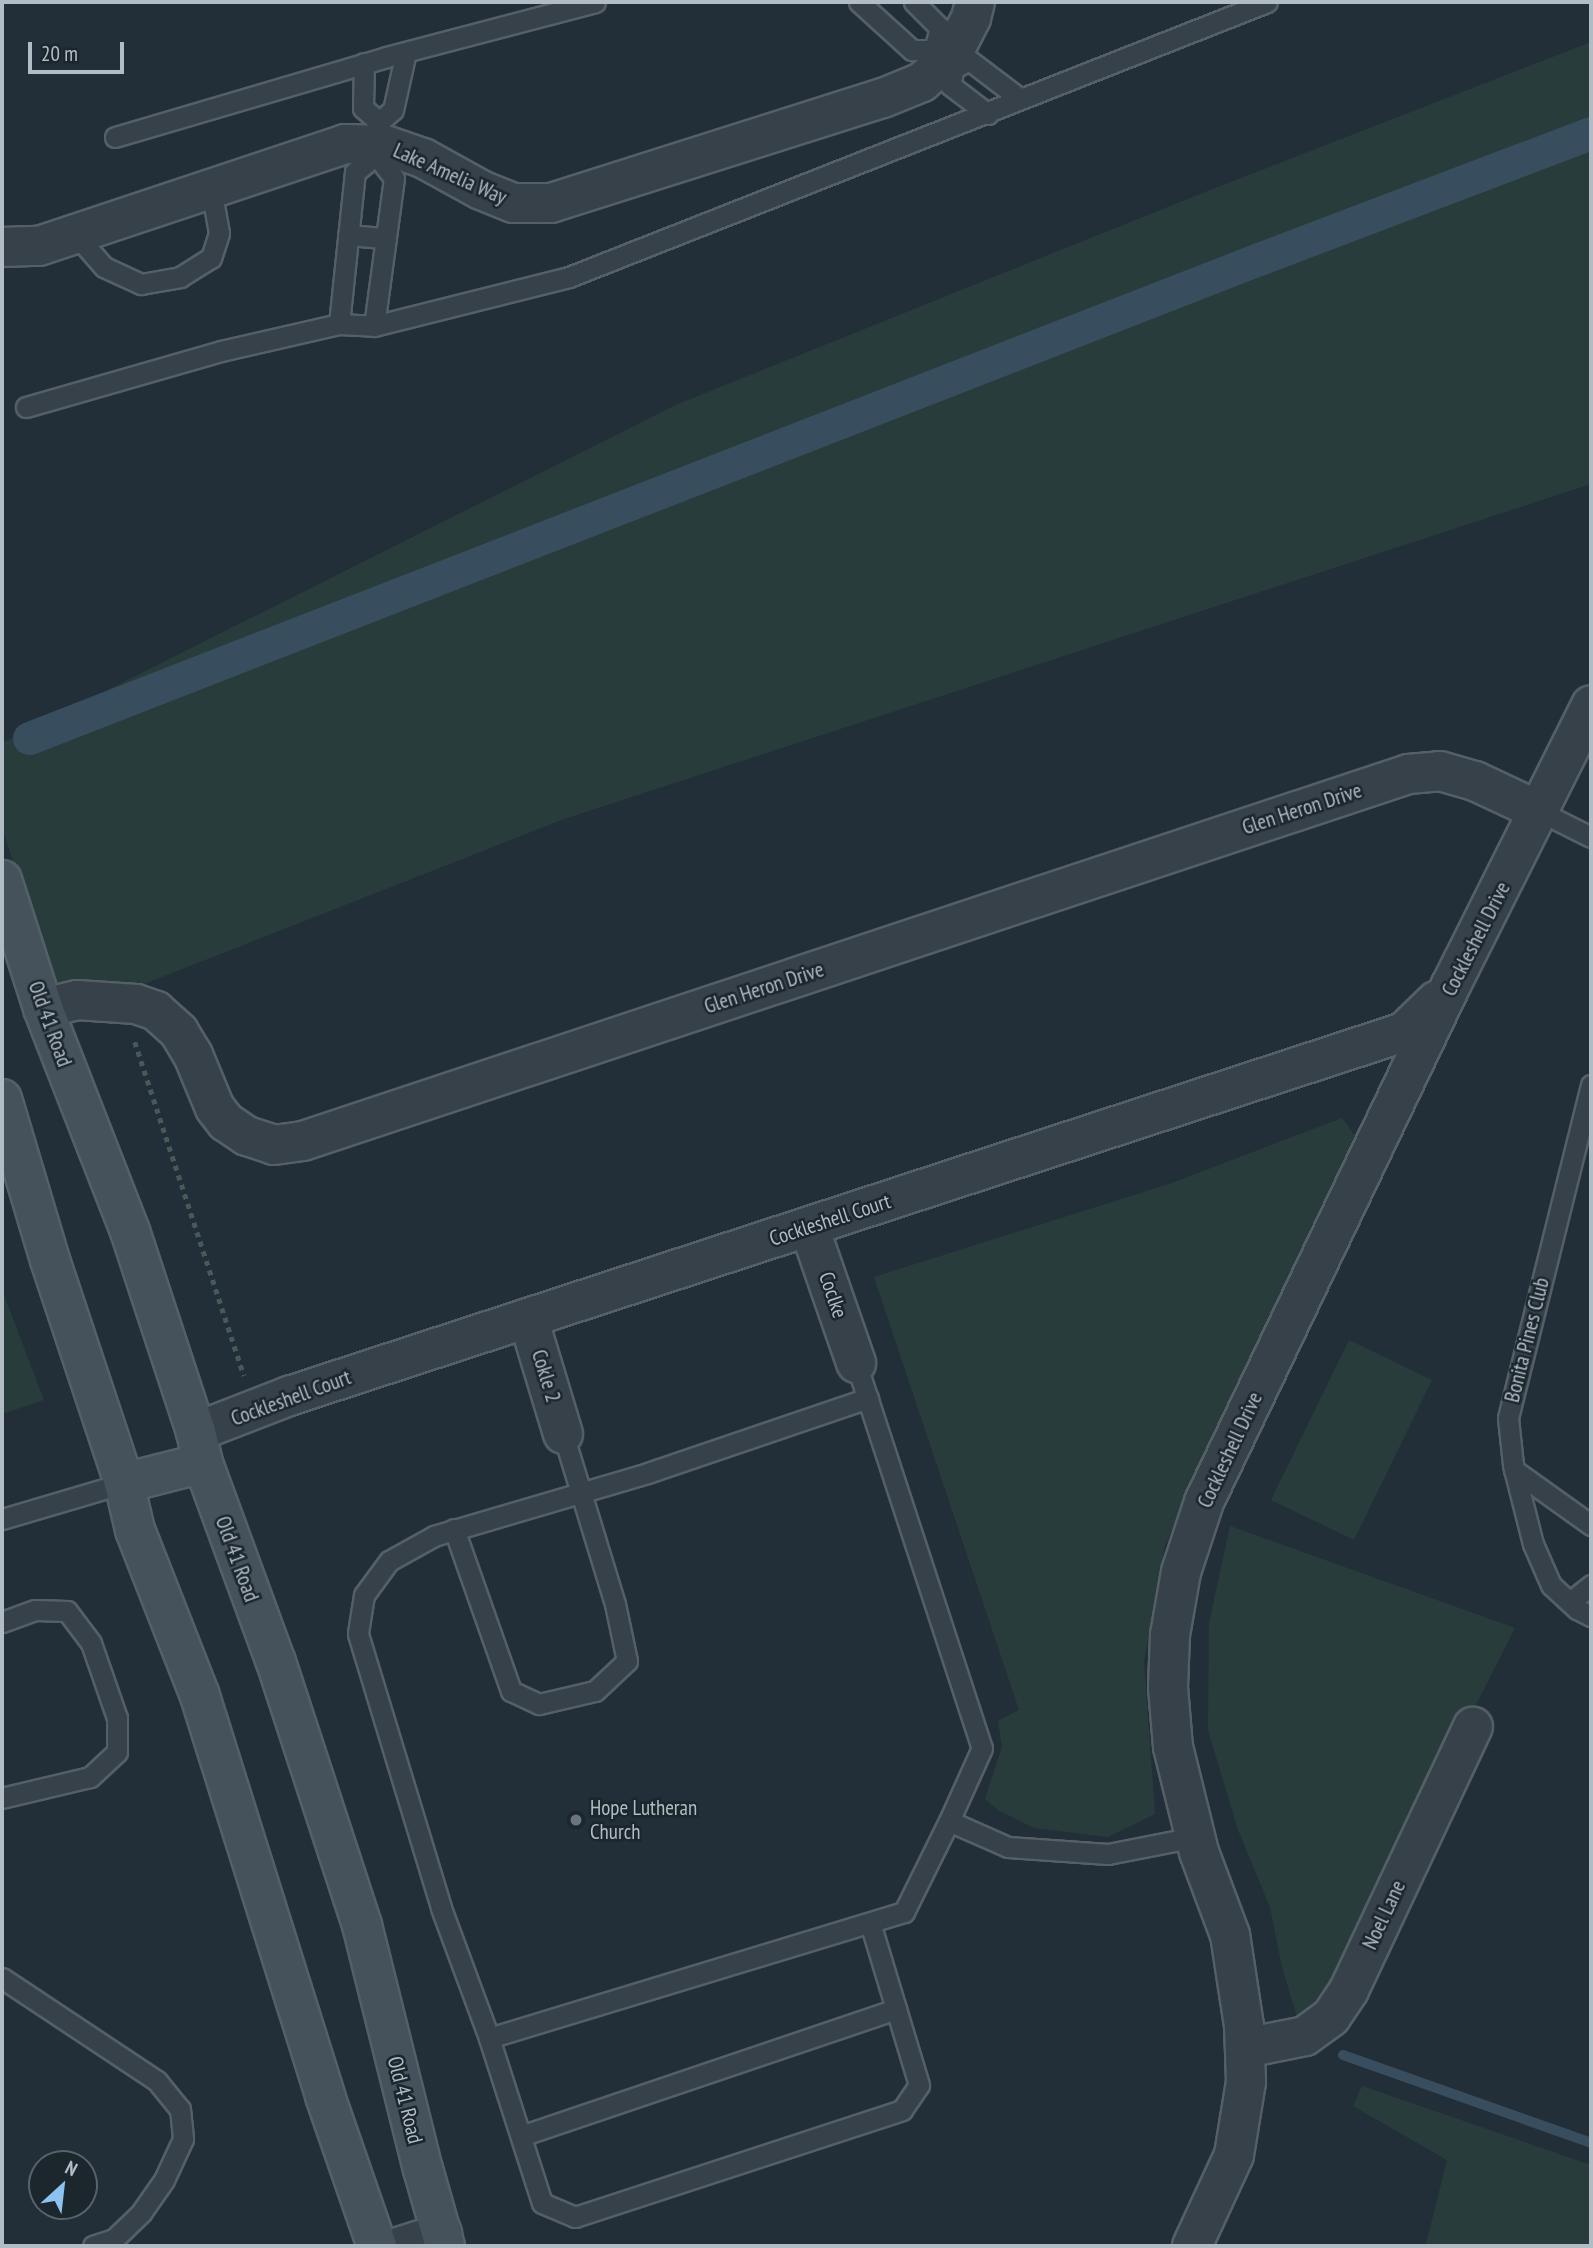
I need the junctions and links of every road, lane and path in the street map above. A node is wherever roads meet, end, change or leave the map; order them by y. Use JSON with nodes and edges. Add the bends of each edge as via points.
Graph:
{"nodes":[{"id":1,"x":595,"y":2,"type":"edge"},
{"id":2,"x":859,"y":2,"type":"edge"},
{"id":3,"x":914,"y":2,"type":"edge"},
{"id":4,"x":975,"y":2,"type":"edge"},
{"id":5,"x":1267,"y":2,"type":"edge"},
{"id":6,"x":406,"y":52,"type":"junction"},
{"id":7,"x":945,"y":60,"type":"junction"},
{"id":8,"x":364,"y":64,"type":"junction"},
{"id":9,"x":1019,"y":98,"type":"junction"},
{"id":10,"x":988,"y":114,"type":"junction"},
{"id":11,"x":116,"y":136,"type":"dead end"},
{"id":12,"x":377,"y":141,"type":"junction"},
{"id":13,"x":211,"y":188,"type":"junction"},
{"id":14,"x":75,"y":234,"type":"junction"},
{"id":15,"x":348,"y":236,"type":"junction"},
{"id":16,"x":386,"y":238,"type":"junction"},
{"id":17,"x":2,"y":247,"type":"edge"},
{"id":18,"x":339,"y":324,"type":"junction"},
{"id":19,"x":373,"y":326,"type":"junction"},
{"id":20,"x":26,"y":407,"type":"dead end"},
{"id":21,"x":1591,"y":705,"type":"edge"},
{"id":22,"x":1539,"y":811,"type":"junction"},
{"id":23,"x":1591,"y":837,"type":"edge"},
{"id":24,"x":2,"y":880,"type":"edge"},
{"id":25,"x":1450,"y":988,"type":"junction"},
{"id":26,"x":122,"y":1004,"type":"junction"},
{"id":27,"x":43,"y":1008,"type":"junction"},
{"id":28,"x":1591,"y":1085,"type":"edge"},
{"id":29,"x":2,"y":1099,"type":"edge"},
{"id":30,"x":809,"y":1227,"type":"junction"},
{"id":31,"x":528,"y":1318,"type":"junction"},
{"id":32,"x":862,"y":1381,"type":"junction"},
{"id":33,"x":247,"y":1385,"type":"dead end"},
{"id":34,"x":563,"y":1434,"type":"joint"},
{"id":35,"x":199,"y":1448,"type":"junction"},
{"id":36,"x":1514,"y":1470,"type":"junction"},
{"id":37,"x":124,"y":1483,"type":"junction"},
{"id":38,"x":579,"y":1493,"type":"junction"},
{"id":39,"x":2,"y":1519,"type":"edge"},
{"id":40,"x":1591,"y":1525,"type":"edge"},
{"id":41,"x":454,"y":1529,"type":"junction"},
{"id":42,"x":1591,"y":1585,"type":"edge"},
{"id":43,"x":1570,"y":1602,"type":"junction"},
{"id":44,"x":1591,"y":1616,"type":"edge"},
{"id":45,"x":2,"y":1622,"type":"edge"},
{"id":46,"x":1474,"y":1727,"type":"dead end"},
{"id":47,"x":2,"y":1798,"type":"edge"},
{"id":48,"x":949,"y":1821,"type":"junction"},
{"id":49,"x":1195,"y":1837,"type":"junction"},
{"id":50,"x":870,"y":1923,"type":"junction"},
{"id":51,"x":2,"y":1978,"type":"edge"},
{"id":52,"x":896,"y":2009,"type":"junction"},
{"id":53,"x":489,"y":2038,"type":"junction"},
{"id":54,"x":1245,"y":2048,"type":"junction"},
{"id":55,"x":520,"y":2136,"type":"junction"},
{"id":56,"x":444,"y":2239,"type":"edge"},
{"id":57,"x":93,"y":2246,"type":"edge"},
{"id":58,"x":377,"y":2246,"type":"edge"},
{"id":59,"x":401,"y":2246,"type":"edge"},
{"id":60,"x":1192,"y":2246,"type":"edge"}],
"edges":[{"from":1,"to":6,"type":"lane"},
{"from":2,"to":7,"type":"lane","via":[[912,50]]},
{"from":3,"to":7,"type":"lane","via":[[940,28]]},
{"from":4,"to":7,"type":"street","name":"Lake Amelia Way","via":[[971,18]]},
{"from":5,"to":9,"type":"lane"},
{"from":6,"to":8,"type":"lane"},
{"from":6,"to":12,"type":"lane","via":[[393,110]]},
{"from":7,"to":9,"type":"lane","via":[[969,60]]},
{"from":7,"to":10,"type":"lane","via":[[950,85]]},
{"from":7,"to":12,"type":"street","name":"Lake Amelia Way","via":[[922,82],[884,98],[551,203],[514,203]]},
{"from":8,"to":11,"type":"lane"},
{"from":8,"to":12,"type":"lane","via":[[363,108]]},
{"from":9,"to":10,"type":"lane"},
{"from":10,"to":19,"type":"lane","via":[[569,277]]},
{"from":12,"to":13,"type":"street","name":"Lake Amelia Way","via":[[345,144]]},
{"from":12,"to":15,"type":"lane","via":[[355,172]]},
{"from":12,"to":16,"type":"lane","via":[[394,178]]},
{"from":13,"to":14,"type":"street","name":"Lake Amelia Way"},
{"from":13,"to":14,"type":"lane","via":[[219,233],[211,258],[180,277],[141,284],[104,267]]},
{"from":14,"to":17,"type":"street","name":"Lake Amelia Way","via":[[39,246]]},
{"from":15,"to":16,"type":"lane"},
{"from":15,"to":18,"type":"lane"},
{"from":16,"to":19,"type":"lane"},
{"from":18,"to":19,"type":"lane"},
{"from":18,"to":20,"type":"lane","via":[[222,351]]},
{"from":21,"to":22,"type":"street","name":"Cockleshell Drive"},
{"from":22,"to":23,"type":"lane"},
{"from":22,"to":25,"type":"street","name":"Cockleshell Drive"},
{"from":22,"to":26,"type":"street","name":"Glen Heron Drive","via":[[1475,781],[1440,771],[1408,774],[303,1141],[274,1145],[247,1136],[226,1122],[179,1032],[156,1011]]},
{"from":24,"to":27,"type":"street","name":"Old 41 Road"},
{"from":25,"to":30,"type":"street","name":"Cockleshell Court","via":[[1404,1032]]},
{"from":25,"to":49,"type":"street","name":"Cockleshell Drive","via":[[1204,1502],[1188,1546],[1170,1635],[1168,1687],[1173,1747]]},
{"from":26,"to":27,"type":"street","name":"Glen Heron Drive","via":[[77,1000]]},
{"from":26,"to":33,"type":"path"},
{"from":27,"to":35,"type":"street","name":"Old 41 Road","via":[[130,1231]]},
{"from":28,"to":36,"type":"lane","name":"Bonita Pines Club","via":[[1508,1418]]},
{"from":29,"to":37,"type":"street"},
{"from":30,"to":31,"type":"street","name":"Cockleshell Court"},
{"from":30,"to":32,"type":"street","name":"Coclke"},
{"from":31,"to":34,"type":"street","name":"Cokle 2"},
{"from":31,"to":35,"type":"street","name":"Cockleshell Court","via":[[289,1396]]},
{"from":32,"to":38,"type":"lane","via":[[648,1473]]},
{"from":32,"to":48,"type":"lane","via":[[982,1748]]},
{"from":34,"to":38,"type":"lane"},
{"from":35,"to":37,"type":"street"},
{"from":35,"to":56,"type":"street","name":"Old 41 Road","via":[[276,1662],[362,1925]]},
{"from":36,"to":40,"type":"lane"},
{"from":36,"to":43,"type":"lane","name":"Bonita Pines Club","via":[[1533,1544],[1551,1585]]},
{"from":37,"to":39,"type":"lane"},
{"from":37,"to":58,"type":"street","via":[[135,1530],[200,1696],[325,2096]]},
{"from":38,"to":41,"type":"lane"},
{"from":38,"to":41,"type":"lane","via":[[615,1604],[626,1661],[595,1691],[539,1704],[510,1691]]},
{"from":41,"to":53,"type":"lane","via":[[389,1561],[364,1595],[358,1634],[441,1908]]},
{"from":42,"to":43,"type":"lane"},
{"from":43,"to":44,"type":"lane","name":"Bonita Pines Club"},
{"from":45,"to":47,"type":"lane","via":[[34,1610],[67,1611],[91,1643],[117,1718],[117,1752],[90,1777]]},
{"from":46,"to":54,"type":"street","name":"Noel Lane","via":[[1349,1990],[1331,2017],[1305,2036]]},
{"from":48,"to":49,"type":"lane","via":[[1008,1847],[1108,1854]]},
{"from":48,"to":50,"type":"lane","via":[[904,1912]]},
{"from":49,"to":54,"type":"street","name":"Cockleshell Drive","via":[[1230,1935]]},
{"from":50,"to":52,"type":"lane"},
{"from":50,"to":53,"type":"lane"},
{"from":51,"to":57,"type":"lane","via":[[157,2081],[180,2109],[183,2139],[164,2180],[142,2212],[114,2239]]},
{"from":52,"to":55,"type":"lane"},
{"from":52,"to":55,"type":"lane","via":[[919,2085],[902,2110],[575,2217],[542,2203]]},
{"from":53,"to":55,"type":"lane"},
{"from":54,"to":60,"type":"street","name":"Cockleshell Drive","via":[[1246,2082],[1234,2155]]},
{"from":56,"to":59,"type":"street"}]}
